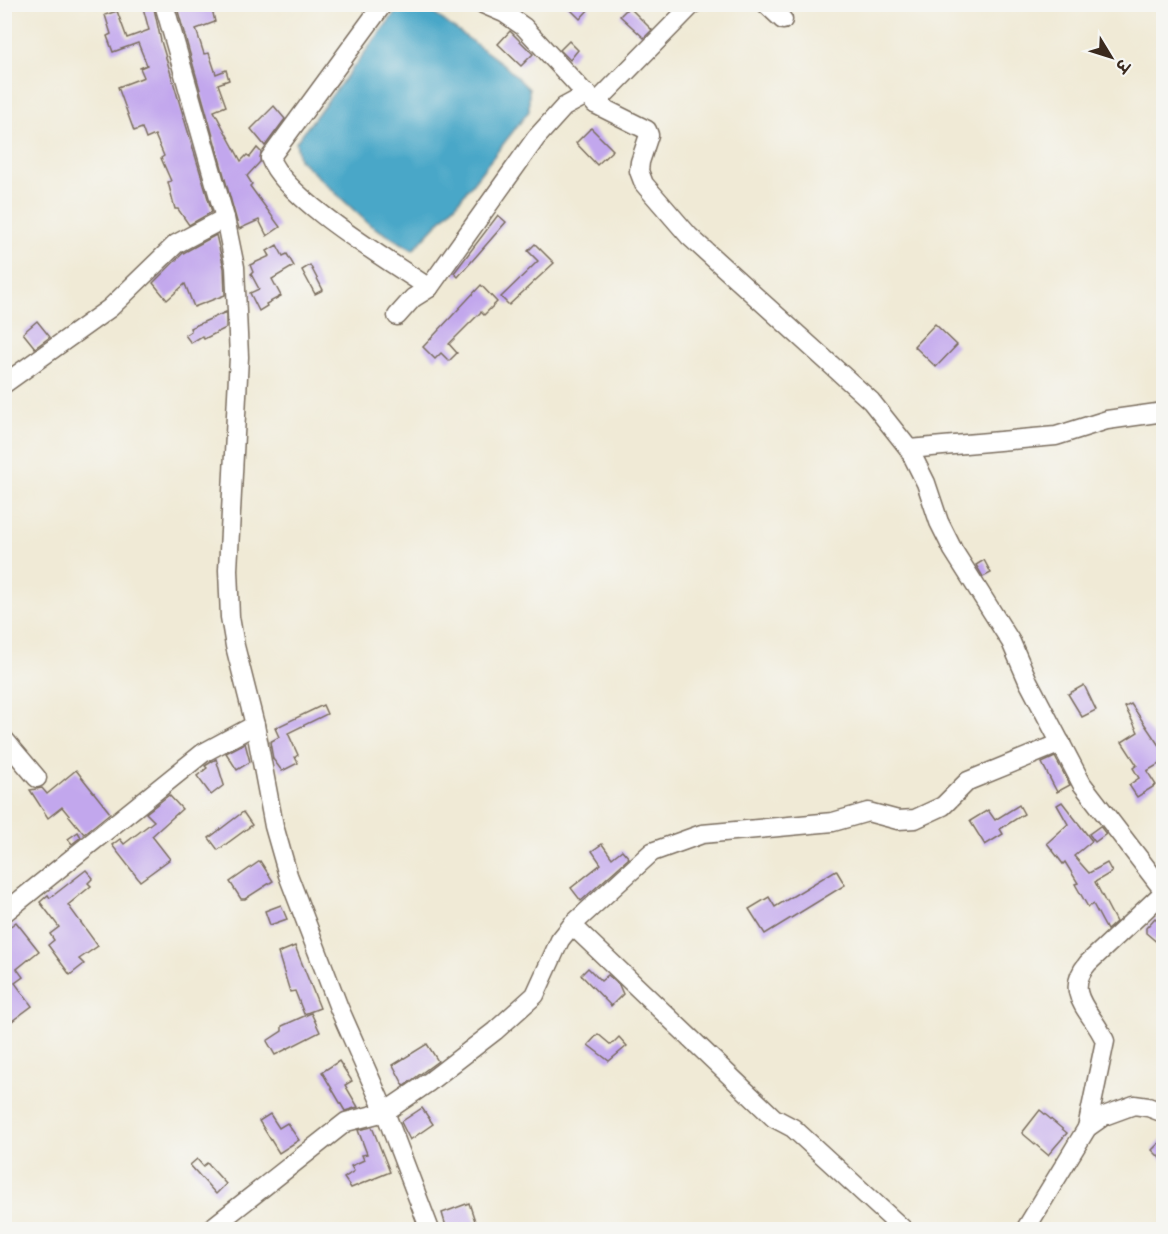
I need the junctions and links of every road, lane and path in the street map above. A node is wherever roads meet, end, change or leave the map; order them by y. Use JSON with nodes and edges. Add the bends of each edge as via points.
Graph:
{"nodes":[{"id":1,"x":164,"y":4,"type":"edge"},
{"id":2,"x":383,"y":4,"type":"edge"},
{"id":3,"x":483,"y":4,"type":"edge"},
{"id":4,"x":693,"y":4,"type":"edge"},
{"id":5,"x":766,"y":4,"type":"edge"},
{"id":6,"x":783,"y":20,"type":"dead end"},
{"id":7,"x":592,"y":99,"type":"junction"},
{"id":8,"x":225,"y":218,"type":"junction"},
{"id":9,"x":429,"y":288,"type":"junction"},
{"id":10,"x":398,"y":316,"type":"dead end"},
{"id":11,"x":4,"y":384,"type":"edge"},
{"id":12,"x":1164,"y":412,"type":"edge"},
{"id":13,"x":909,"y":449,"type":"junction"},
{"id":14,"x":255,"y":724,"type":"junction"},
{"id":15,"x":4,"y":739,"type":"edge"},
{"id":16,"x":1061,"y":743,"type":"junction"},
{"id":17,"x":38,"y":778,"type":"dead end"},
{"id":18,"x":1164,"y":891,"type":"edge"},
{"id":19,"x":4,"y":913,"type":"edge"},
{"id":20,"x":572,"y":925,"type":"junction"},
{"id":21,"x":385,"y":1112,"type":"junction"},
{"id":22,"x":1164,"y":1113,"type":"edge"},
{"id":23,"x":1087,"y":1128,"type":"junction"},
{"id":24,"x":209,"y":1230,"type":"edge"},
{"id":25,"x":430,"y":1230,"type":"edge"},
{"id":26,"x":904,"y":1230,"type":"edge"},
{"id":27,"x":1025,"y":1230,"type":"edge"}],
"edges":[{"from":1,"to":8,"type":"street"},
{"from":2,"to":9,"type":"street","via":[[270,158],[285,182],[306,202]]},
{"from":3,"to":7,"type":"street","via":[[524,27]]},
{"from":4,"to":7,"type":"street"},
{"from":5,"to":6,"type":"street"},
{"from":7,"to":9,"type":"street","via":[[564,107],[536,138]]},
{"from":7,"to":13,"type":"street","via":[[647,130],[639,171],[644,184],[689,236],[871,401]]},
{"from":8,"to":11,"type":"street","via":[[176,244],[110,308]]},
{"from":8,"to":14,"type":"street","via":[[235,267],[238,357],[229,603],[235,646]]},
{"from":9,"to":10,"type":"street","via":[[413,298]]},
{"from":12,"to":13,"type":"street","via":[[1107,420],[1056,436]]},
{"from":13,"to":16,"type":"street","via":[[952,550],[1011,642]]},
{"from":14,"to":19,"type":"street","via":[[203,753]]},
{"from":14,"to":21,"type":"street","via":[[274,826],[288,875],[339,1008]]},
{"from":15,"to":17,"type":"street"},
{"from":16,"to":18,"type":"street","via":[[1082,784]]},
{"from":16,"to":20,"type":"street","via":[[968,781],[943,806],[915,819],[898,820],[868,812],[832,822],[702,834],[666,846],[640,862]]},
{"from":18,"to":23,"type":"street","via":[[1078,977],[1080,999],[1106,1041]]},
{"from":20,"to":21,"type":"street","via":[[560,940],[535,995],[457,1060]]},
{"from":20,"to":26,"type":"street","via":[[774,1118],[793,1128]]},
{"from":21,"to":24,"type":"street","via":[[346,1122]]},
{"from":21,"to":25,"type":"street"},
{"from":22,"to":23,"type":"street","via":[[1134,1105],[1104,1116]]},
{"from":23,"to":27,"type":"street"}]}
